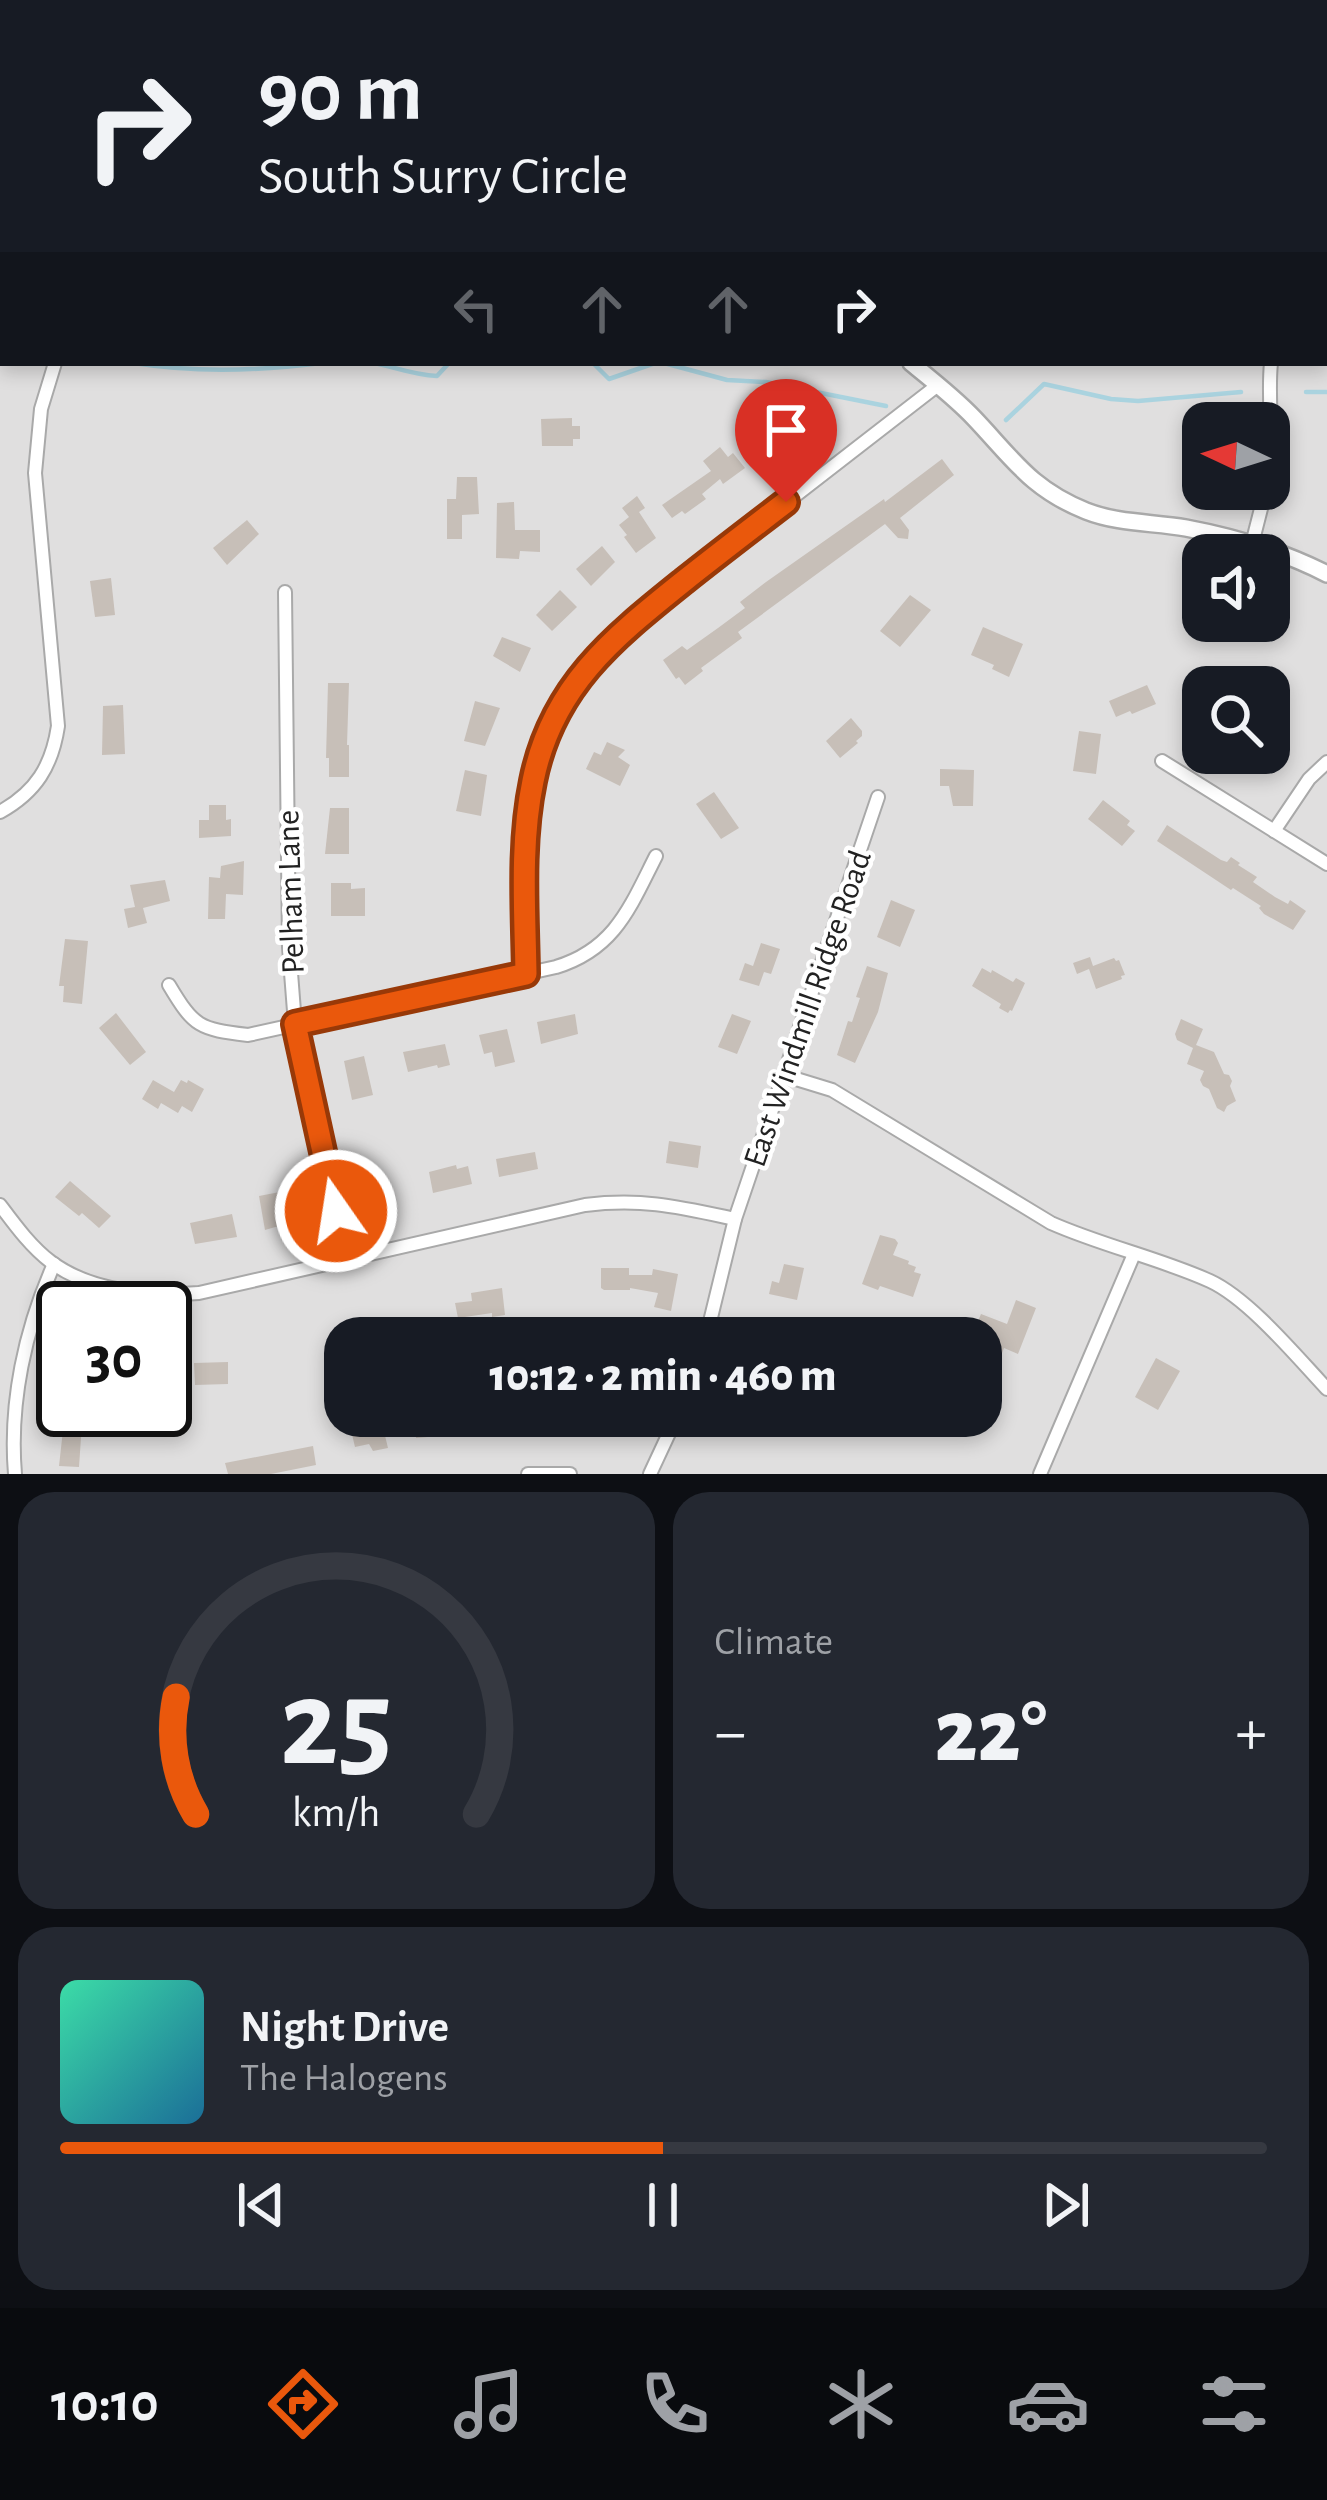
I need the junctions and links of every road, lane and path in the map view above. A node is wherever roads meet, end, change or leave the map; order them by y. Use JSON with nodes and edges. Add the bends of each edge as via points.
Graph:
{"nodes":[{"id":1,"x":54,"y":366,"type":"edge"},
{"id":2,"x":915,"y":366,"type":"edge"},
{"id":3,"x":1271,"y":366,"type":"edge"},
{"id":4,"x":938,"y":385,"type":"junction"},
{"id":5,"x":1270,"y":402,"type":"edge"},
{"id":6,"x":1212,"y":534,"type":"edge"},
{"id":7,"x":1290,"y":559,"type":"edge"},
{"id":8,"x":1327,"y":574,"type":"edge"},
{"id":9,"x":285,"y":592,"type":"dead end"},
{"id":10,"x":1162,"y":761,"type":"dead end"},
{"id":11,"x":1327,"y":762,"type":"edge"},
{"id":12,"x":878,"y":797,"type":"dead end"},
{"id":13,"x":0,"y":812,"type":"edge"},
{"id":14,"x":1274,"y":831,"type":"junction"},
{"id":15,"x":656,"y":856,"type":"dead end"},
{"id":16,"x":1327,"y":864,"type":"edge"},
{"id":17,"x":526,"y":974,"type":"junction"},
{"id":18,"x":169,"y":985,"type":"dead end"},
{"id":19,"x":295,"y":1024,"type":"junction"},
{"id":20,"x":783,"y":1075,"type":"junction"},
{"id":21,"x":0,"y":1205,"type":"edge"},
{"id":22,"x":735,"y":1219,"type":"junction"},
{"id":23,"x":1134,"y":1255,"type":"junction"},
{"id":24,"x":346,"y":1258,"type":"junction"},
{"id":25,"x":54,"y":1264,"type":"junction"},
{"id":26,"x":711,"y":1317,"type":"edge"},
{"id":27,"x":1327,"y":1388,"type":"edge"},
{"id":28,"x":667,"y":1437,"type":"edge"},
{"id":29,"x":15,"y":1474,"type":"edge"},
{"id":30,"x":528,"y":1474,"type":"edge"},
{"id":31,"x":570,"y":1474,"type":"edge"},
{"id":32,"x":650,"y":1474,"type":"edge"},
{"id":33,"x":1040,"y":1474,"type":"edge"}],
"edges":[{"from":1,"to":13,"type":"street","via":[[35,473],[58,726],[44,775]]},
{"from":2,"to":4,"type":"street"},
{"from":3,"to":5,"type":"street"},
{"from":4,"to":6,"type":"street","via":[[1055,497],[1090,513]]},
{"from":4,"to":17,"type":"street","via":[[631,623],[583,671],[544,739],[532,782]]},
{"from":7,"to":8,"type":"street"},
{"from":9,"to":19,"type":"street","name":"Pelham Lane"},
{"from":10,"to":14,"type":"street"},
{"from":11,"to":14,"type":"street"},
{"from":12,"to":20,"type":"street","name":"East Windmill Ridge Road"},
{"from":14,"to":16,"type":"street"},
{"from":15,"to":17,"type":"street","via":[[602,944],[579,960]]},
{"from":17,"to":19,"type":"street"},
{"from":18,"to":19,"type":"street","via":[[188,1018],[215,1031],[248,1035]]},
{"from":19,"to":24,"type":"street","name":"Pelham Lane"},
{"from":20,"to":22,"type":"street","name":"East Windmill Ridge Road"},
{"from":20,"to":23,"type":"street","via":[[832,1090],[1052,1223]]},
{"from":21,"to":25,"type":"street"},
{"from":22,"to":24,"type":"street","via":[[623,1201]]},
{"from":22,"to":26,"type":"street","name":"East Windmill Ridge Road"},
{"from":23,"to":27,"type":"street","via":[[1214,1282]]},
{"from":23,"to":33,"type":"street"},
{"from":24,"to":25,"type":"street","via":[[173,1294],[123,1291]]},
{"from":25,"to":29,"type":"street","via":[[19,1381]]},
{"from":28,"to":32,"type":"street"},
{"from":30,"to":31,"type":"street"}]}
